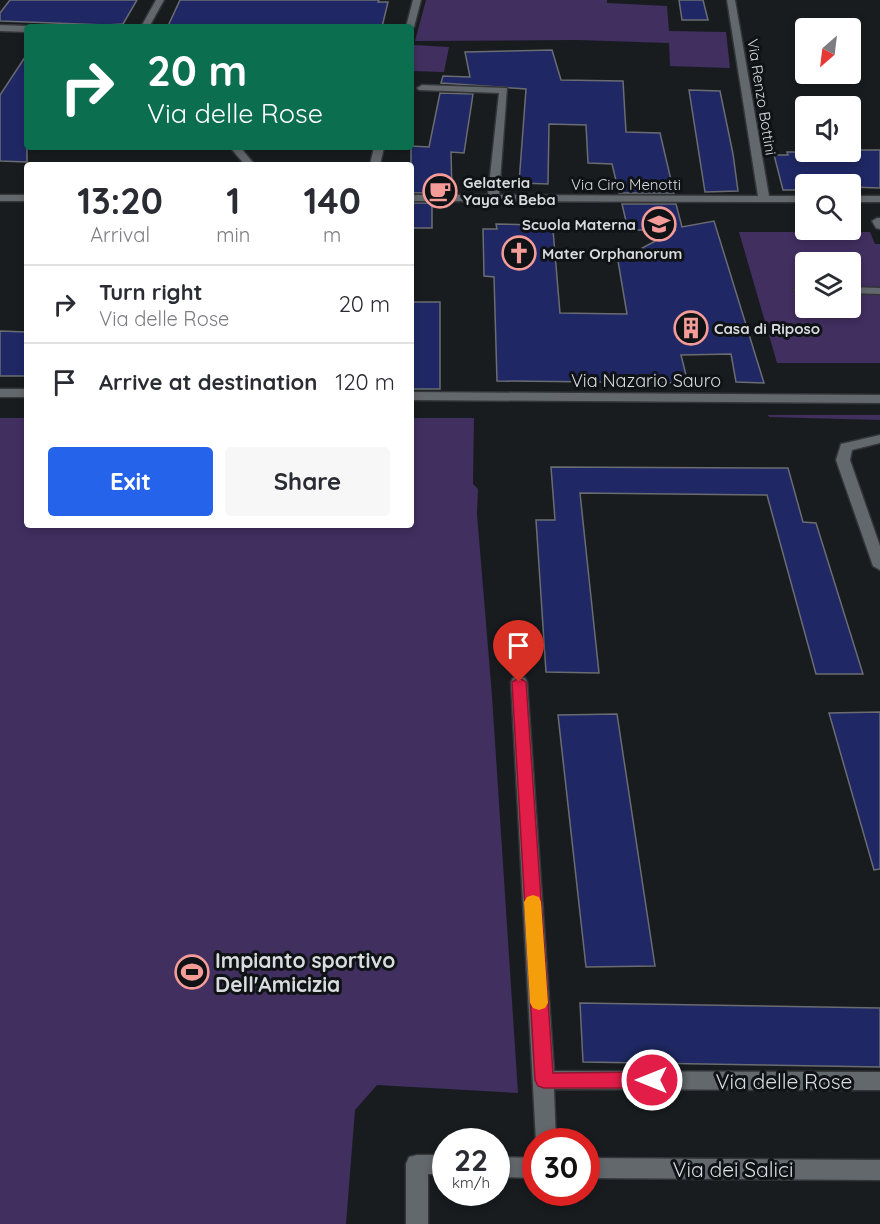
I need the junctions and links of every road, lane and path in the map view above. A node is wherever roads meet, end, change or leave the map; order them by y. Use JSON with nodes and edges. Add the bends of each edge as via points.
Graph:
{"nodes":[{"id":1,"x":160,"y":0,"type":"edge"},
{"id":2,"x":417,"y":0,"type":"edge"},
{"id":3,"x":731,"y":0,"type":"edge"},
{"id":4,"x":147,"y":24,"type":"edge"},
{"id":5,"x":411,"y":24,"type":"edge"},
{"id":6,"x":0,"y":28,"type":"edge"},
{"id":7,"x":24,"y":29,"type":"edge"},
{"id":8,"x":422,"y":88,"type":"dead end"},
{"id":9,"x":238,"y":150,"type":"edge"},
{"id":10,"x":248,"y":162,"type":"edge"},
{"id":11,"x":0,"y":198,"type":"edge"},
{"id":12,"x":24,"y":198,"type":"edge"},
{"id":13,"x":414,"y":198,"type":"edge"},
{"id":14,"x":493,"y":199,"type":"junction"},
{"id":15,"x":764,"y":199,"type":"junction"},
{"id":16,"x":795,"y":199,"type":"edge"},
{"id":17,"x":861,"y":199,"type":"edge"},
{"id":18,"x":880,"y":199,"type":"edge"},
{"id":19,"x":880,"y":221,"type":"edge"},
{"id":20,"x":880,"y":226,"type":"edge"},
{"id":21,"x":861,"y":290,"type":"edge"},
{"id":22,"x":880,"y":291,"type":"edge"},
{"id":23,"x":0,"y":393,"type":"edge"},
{"id":24,"x":24,"y":393,"type":"edge"},
{"id":25,"x":414,"y":396,"type":"edge"},
{"id":26,"x":880,"y":399,"type":"edge"},
{"id":27,"x":880,"y":439,"type":"edge"},
{"id":28,"x":880,"y":566,"type":"edge"},
{"id":29,"x":519,"y":682,"type":"dead end"},
{"id":30,"x":544,"y":1080,"type":"junction"},
{"id":31,"x":880,"y":1081,"type":"edge"},
{"id":32,"x":546,"y":1128,"type":"edge"},
{"id":33,"x":432,"y":1165,"type":"edge"},
{"id":34,"x":600,"y":1168,"type":"edge"},
{"id":35,"x":880,"y":1170,"type":"edge"},
{"id":36,"x":417,"y":1224,"type":"edge"}],
"edges":[{"from":1,"to":4,"type":"street"},
{"from":2,"to":5,"type":"street"},
{"from":3,"to":15,"type":"street","name":"Via Renzo Bottini"},
{"from":6,"to":7,"type":"street"},
{"from":8,"to":14,"type":"street","via":[[504,90]]},
{"from":9,"to":10,"type":"street"},
{"from":11,"to":12,"type":"street"},
{"from":13,"to":14,"type":"street","name":"Via Ciro Menotti"},
{"from":14,"to":15,"type":"street","name":"Via Ciro Menotti"},
{"from":15,"to":16,"type":"street","name":"Via Ciro Menotti"},
{"from":17,"to":18,"type":"street"},
{"from":19,"to":20,"type":"street"},
{"from":21,"to":22,"type":"street"},
{"from":23,"to":24,"type":"street"},
{"from":25,"to":26,"type":"street","name":"Via Nazario Sauro"},
{"from":27,"to":28,"type":"street","via":[[846,447],[843,460]]},
{"from":29,"to":30,"type":"street"},
{"from":30,"to":31,"type":"street","name":"Via delle Rose"},
{"from":30,"to":32,"type":"street"},
{"from":33,"to":36,"type":"street","via":[[417,1164]]},
{"from":34,"to":35,"type":"street","name":"Via dei Salici"}]}
